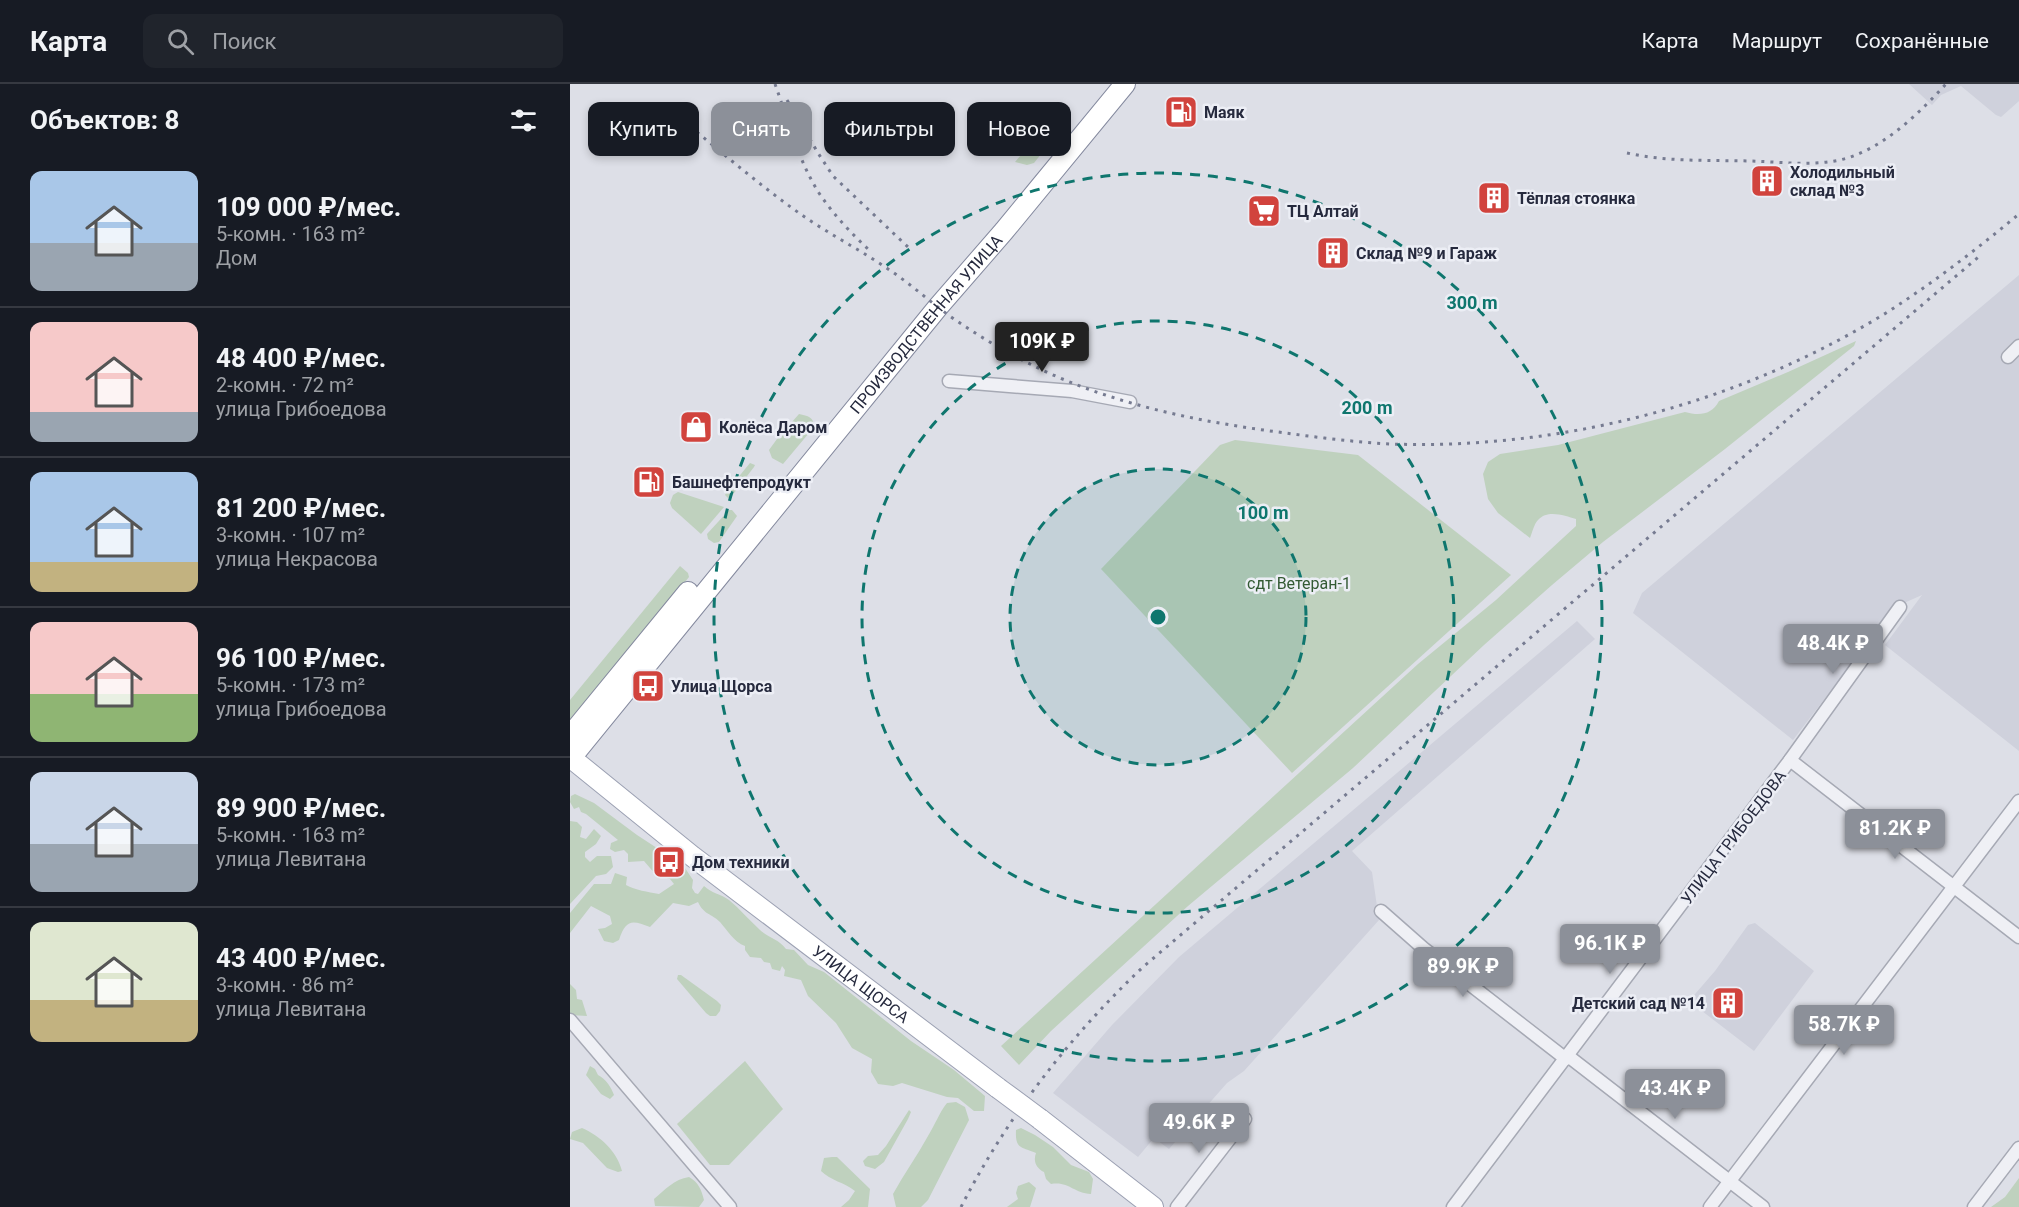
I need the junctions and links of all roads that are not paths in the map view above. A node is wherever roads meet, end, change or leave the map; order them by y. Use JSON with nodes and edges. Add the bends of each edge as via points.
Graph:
{"nodes":[{"id":1,"x":1109,"y":84,"type":"edge"},
{"id":2,"x":1125,"y":84,"type":"edge"},
{"id":3,"x":1090,"y":117,"type":"junction"},
{"id":4,"x":1034,"y":184,"type":"junction"},
{"id":5,"x":2019,"y":346,"type":"edge"},
{"id":6,"x":2008,"y":357,"type":"dead end"},
{"id":7,"x":949,"y":381,"type":"dead end"},
{"id":8,"x":1130,"y":402,"type":"dead end"},
{"id":9,"x":1900,"y":607,"type":"dead end"},
{"id":10,"x":570,"y":736,"type":"edge"},
{"id":11,"x":570,"y":758,"type":"edge"},
{"id":12,"x":1790,"y":760,"type":"junction"},
{"id":13,"x":2019,"y":801,"type":"edge"},
{"id":14,"x":1954,"y":886,"type":"junction"},
{"id":15,"x":1381,"y":911,"type":"dead end"},
{"id":16,"x":2019,"y":937,"type":"edge"},
{"id":17,"x":570,"y":1020,"type":"edge"},
{"id":18,"x":1567,"y":1058,"type":"junction"},
{"id":19,"x":1245,"y":1119,"type":"dead end"},
{"id":20,"x":2019,"y":1149,"type":"edge"},
{"id":21,"x":1730,"y":1181,"type":"junction"},
{"id":22,"x":730,"y":1207,"type":"edge"},
{"id":23,"x":1153,"y":1207,"type":"edge"},
{"id":24,"x":1177,"y":1207,"type":"edge"},
{"id":25,"x":1453,"y":1207,"type":"edge"},
{"id":26,"x":1710,"y":1207,"type":"edge"},
{"id":27,"x":1763,"y":1207,"type":"edge"},
{"id":28,"x":1974,"y":1207,"type":"edge"}],
"edges":[{"from":1,"to":3,"type":"main road","name":"ПРОИЗВОДСТВЕННАЯ УЛИЦА"},
{"from":2,"to":3,"type":"main road","name":"ПРОИЗВОДСТВЕННАЯ УЛИЦА"},
{"from":3,"to":4,"type":"main road","name":"ПРОИЗВОДСТВЕННАЯ УЛИЦА"},
{"from":4,"to":10,"type":"main road","name":"ПРОИЗВОДСТВЕННАЯ УЛИЦА","via":[[966,256],[932,302]]},
{"from":4,"to":11,"type":"main road","name":"ПРОИЗВОДСТВЕННАЯ УЛИЦА"},
{"from":5,"to":6,"type":"street"},
{"from":7,"to":8,"type":"street","via":[[1072,392]]},
{"from":9,"to":12,"type":"street","name":"УЛИЦА ГРИБОЕДОВА"},
{"from":11,"to":23,"type":"main road","name":"УЛИЦА ЩОРСА","bridge":true,"via":[[692,856]]},
{"from":12,"to":14,"type":"street"},
{"from":12,"to":18,"type":"street","name":"УЛИЦА ГРИБОЕДОВА"},
{"from":13,"to":14,"type":"street"},
{"from":14,"to":16,"type":"street"},
{"from":14,"to":21,"type":"street"},
{"from":15,"to":18,"type":"street"},
{"from":17,"to":22,"type":"street"},
{"from":18,"to":21,"type":"street"},
{"from":18,"to":25,"type":"street","name":"УЛИЦА ГРИБОЕДОВА"},
{"from":19,"to":24,"type":"street"},
{"from":20,"to":28,"type":"street"},
{"from":21,"to":26,"type":"street"},
{"from":21,"to":27,"type":"street"}]}
